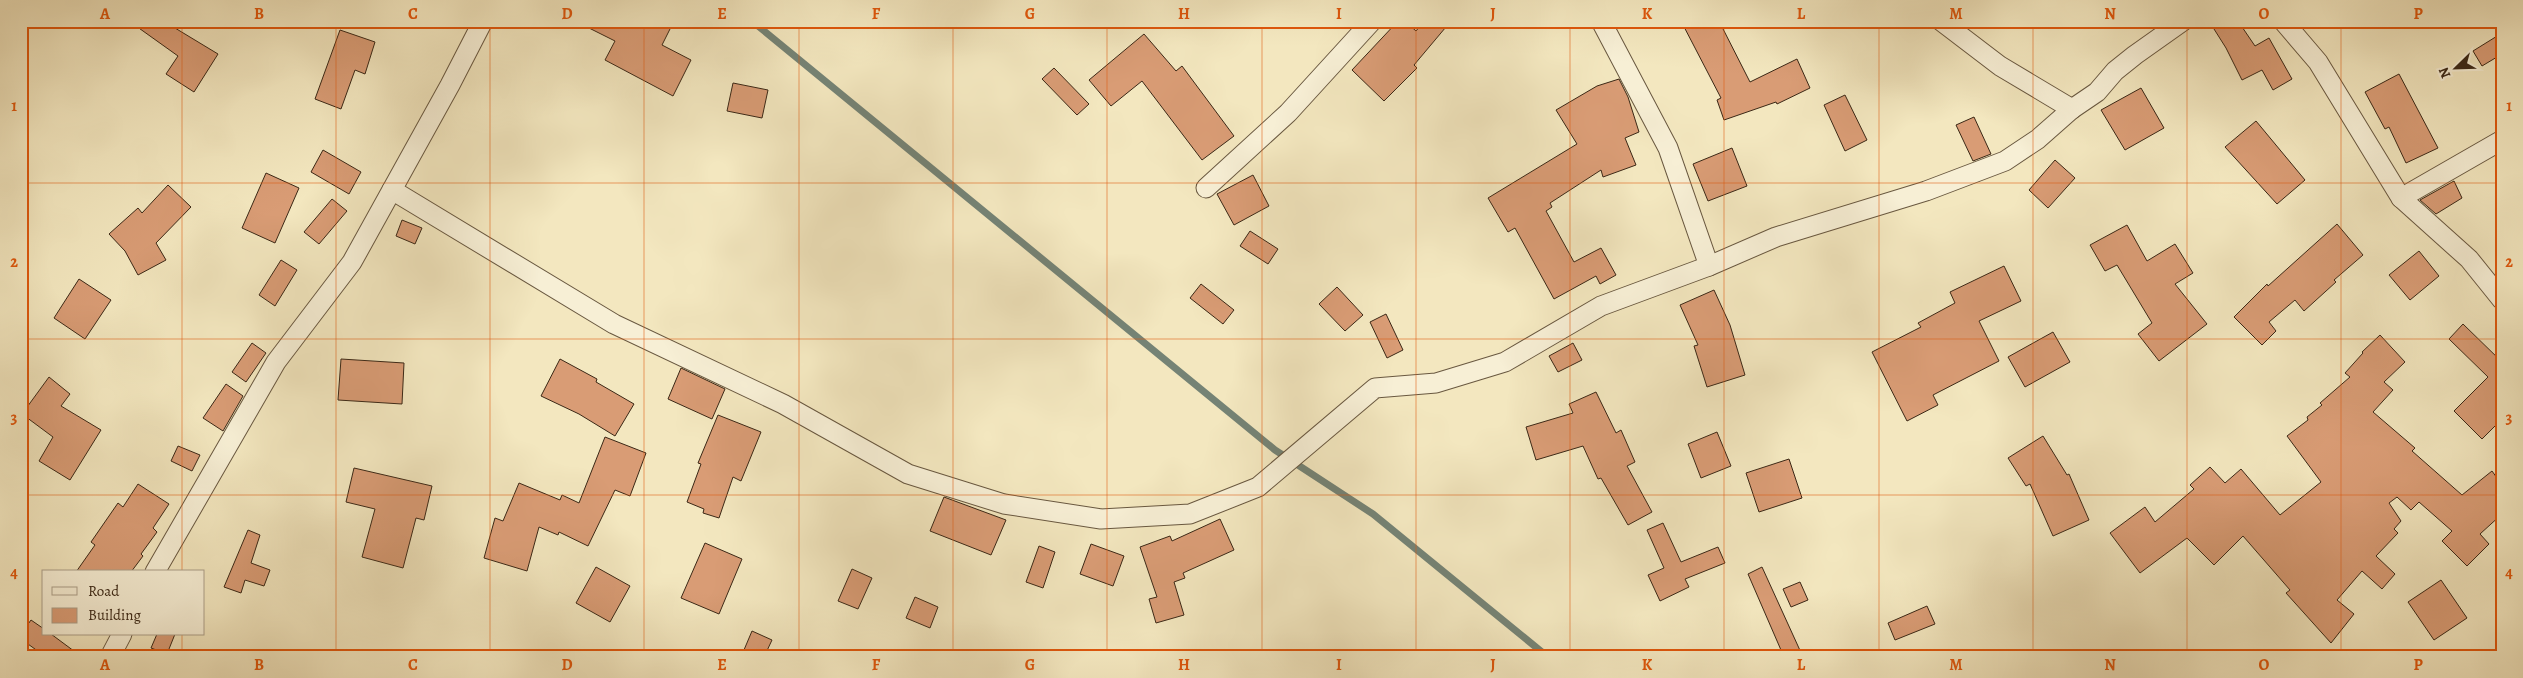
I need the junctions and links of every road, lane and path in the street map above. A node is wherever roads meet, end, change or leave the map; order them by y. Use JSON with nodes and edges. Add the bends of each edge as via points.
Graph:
{"nodes":[{"id":1,"x":482,"y":21,"type":"edge"},
{"id":2,"x":1372,"y":21,"type":"edge"},
{"id":3,"x":1601,"y":21,"type":"edge"},
{"id":4,"x":1941,"y":21,"type":"edge"},
{"id":5,"x":2184,"y":21,"type":"edge"},
{"id":6,"x":2283,"y":21,"type":"edge"},
{"id":7,"x":2072,"y":109,"type":"junction"},
{"id":8,"x":2502,"y":140,"type":"edge"},
{"id":9,"x":1206,"y":188,"type":"dead end"},
{"id":10,"x":392,"y":190,"type":"junction"},
{"id":11,"x":2401,"y":198,"type":"junction"},
{"id":12,"x":1709,"y":266,"type":"junction"},
{"id":13,"x":2502,"y":300,"type":"edge"},
{"id":14,"x":156,"y":570,"type":"edge"},
{"id":15,"x":121,"y":636,"type":"edge"},
{"id":16,"x":110,"y":657,"type":"edge"}],
"edges":[{"from":1,"to":10,"type":"street"},
{"from":2,"to":9,"type":"street","via":[[1288,114]]},
{"from":3,"to":12,"type":"street","via":[[1668,148]]},
{"from":4,"to":7,"type":"street","via":[[2000,66]]},
{"from":5,"to":7,"type":"street","via":[[2135,54],[2097,92]]},
{"from":6,"to":11,"type":"street","via":[[2318,62]]},
{"from":7,"to":12,"type":"street","via":[[2038,139],[2006,161],[1926,191],[1776,237]]},
{"from":8,"to":11,"type":"street"},
{"from":10,"to":12,"type":"street","via":[[614,324],[783,404],[908,474],[1004,504],[1101,518],[1190,514],[1258,488],[1375,388],[1436,383],[1505,362],[1601,306]]},
{"from":10,"to":14,"type":"street","via":[[352,262],[276,362]]},
{"from":11,"to":13,"type":"street","via":[[2470,259]]},
{"from":15,"to":16,"type":"street"}]}
